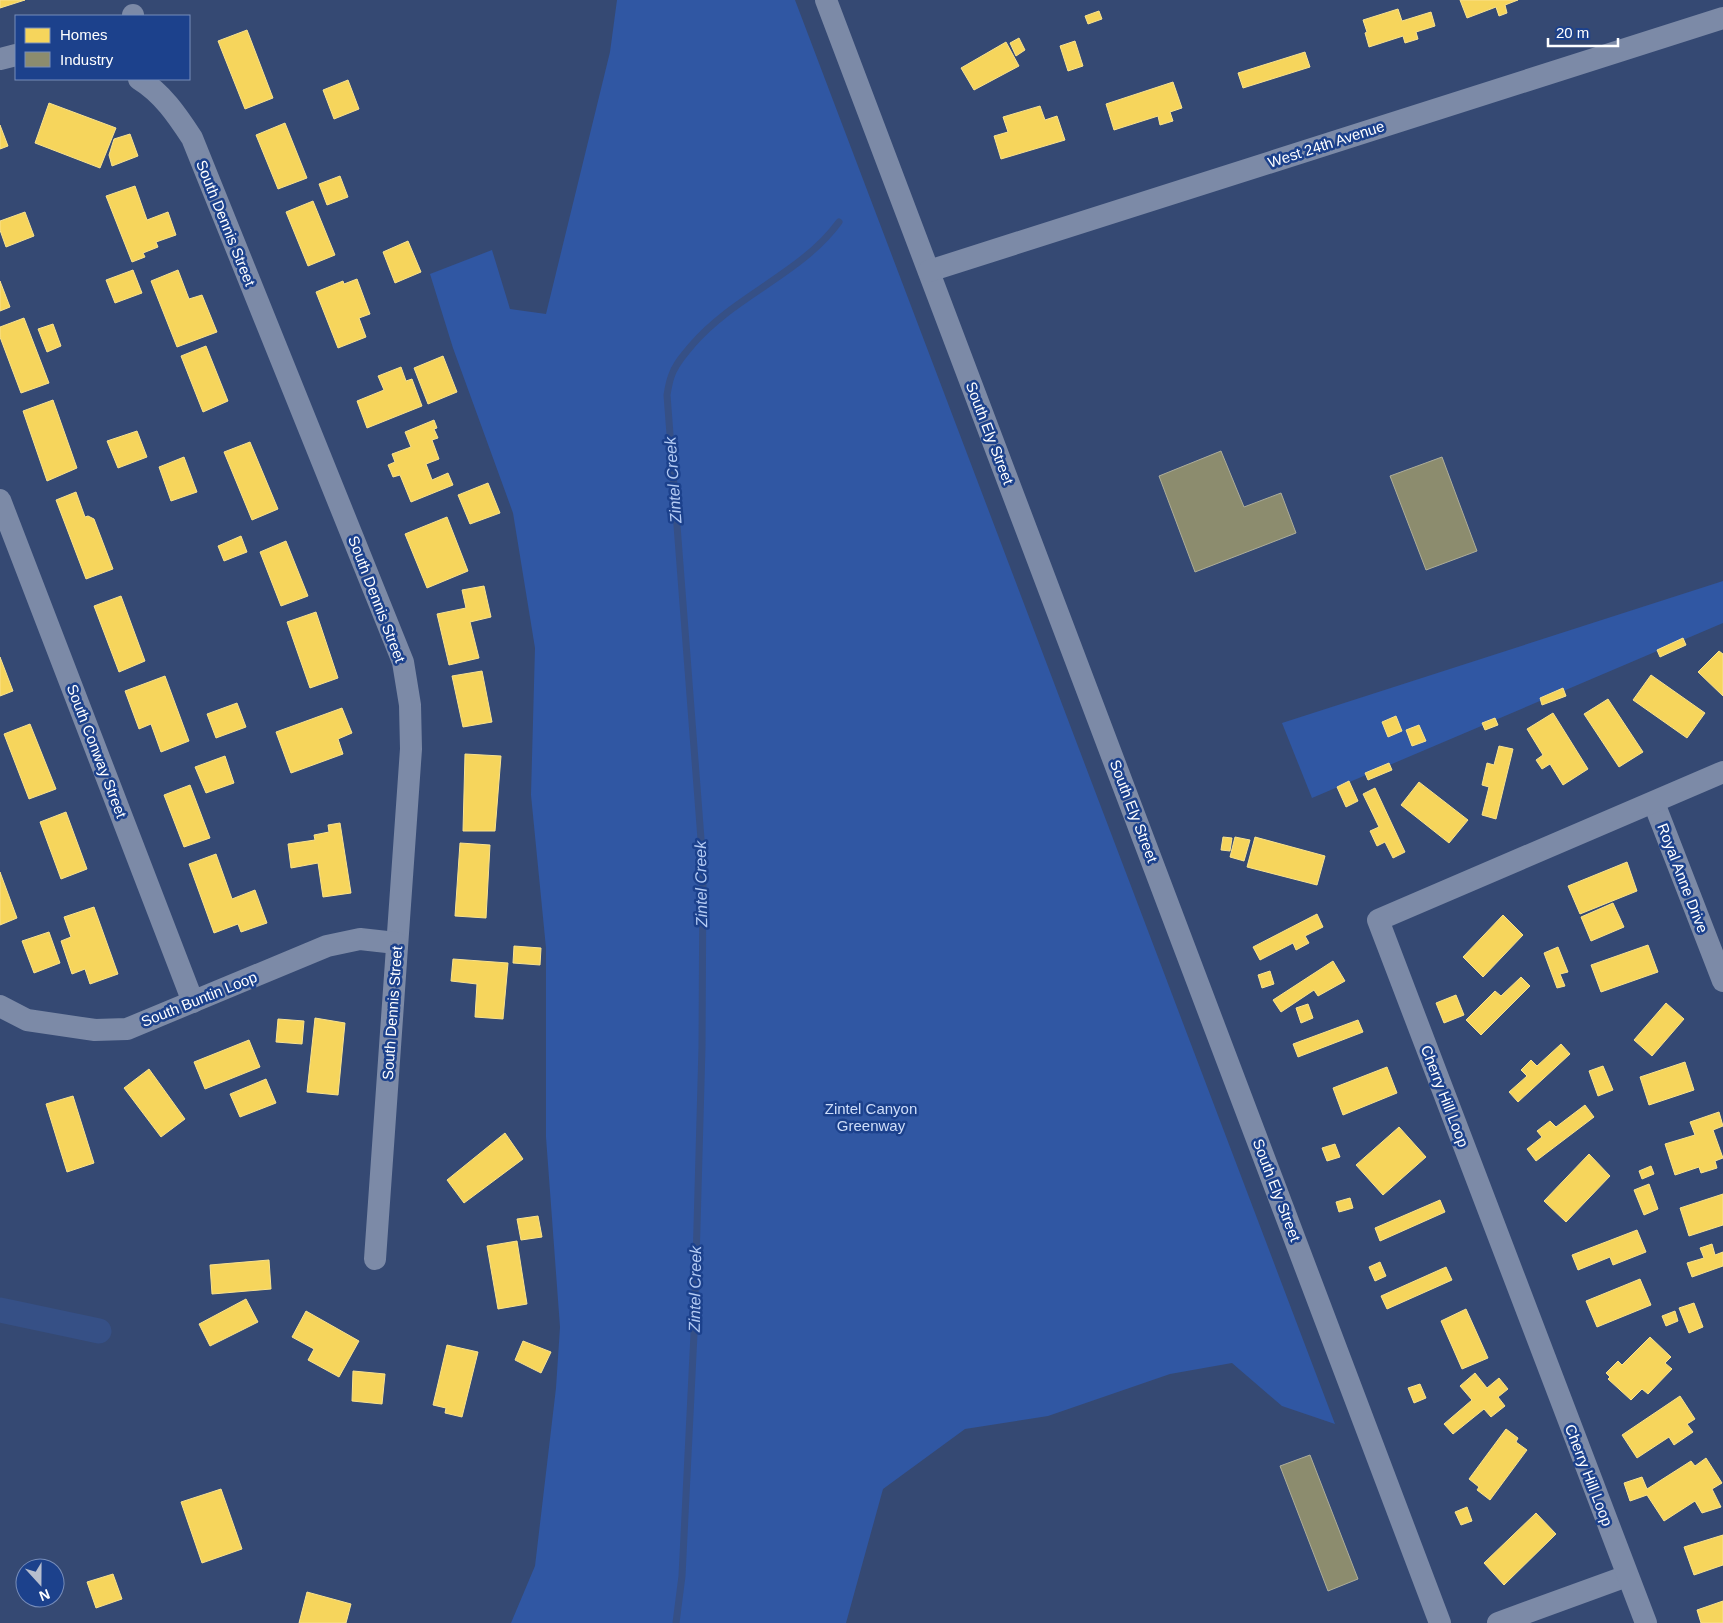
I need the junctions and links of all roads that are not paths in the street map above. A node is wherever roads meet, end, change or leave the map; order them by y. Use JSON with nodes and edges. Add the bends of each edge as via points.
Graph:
{"nodes":[{"id":1,"x":826,"y":0,"type":"edge"},
{"id":2,"x":1723,"y":18,"type":"edge"},
{"id":3,"x":15,"y":55,"type":"edge"},
{"id":4,"x":0,"y":59,"type":"edge"},
{"id":5,"x":141,"y":80,"type":"edge"},
{"id":6,"x":929,"y":271,"type":"junction"},
{"id":7,"x":0,"y":500,"type":"edge"},
{"id":8,"x":1723,"y":772,"type":"edge"},
{"id":9,"x":1654,"y":803,"type":"junction"},
{"id":10,"x":396,"y":943,"type":"junction"},
{"id":11,"x":1723,"y":981,"type":"edge"},
{"id":12,"x":193,"y":1002,"type":"junction"},
{"id":13,"x":0,"y":1006,"type":"edge"},
{"id":14,"x":375,"y":1260,"type":"dead end"},
{"id":15,"x":1628,"y":1576,"type":"junction"},
{"id":16,"x":1440,"y":1623,"type":"edge"},
{"id":17,"x":1498,"y":1623,"type":"edge"},
{"id":18,"x":1646,"y":1623,"type":"edge"}],
"edges":[{"from":1,"to":6,"type":"street","name":"South Ely Street"},
{"from":2,"to":6,"type":"street","name":"West 24th Avenue"},
{"from":3,"to":4,"type":"street"},
{"from":5,"to":10,"type":"street","name":"South Dennis Street","via":[[152,87],[175,112],[192,138],[403,662],[410,705],[411,749]]},
{"from":6,"to":16,"type":"street","name":"South Ely Street"},
{"from":7,"to":12,"type":"street","name":"South Conway Street"},
{"from":8,"to":9,"type":"street","name":"Cherry Hill Loop"},
{"from":9,"to":11,"type":"street","name":"Royal Anne Drive"},
{"from":9,"to":15,"type":"street","name":"Cherry Hill Loop","via":[[1378,920]]},
{"from":10,"to":12,"type":"street","name":"South Buntin Loop","via":[[360,939],[327,946]]},
{"from":10,"to":14,"type":"street","name":"South Dennis Street"},
{"from":12,"to":13,"type":"street","name":"South Buntin Loop","via":[[127,1029],[95,1030],[27,1020]]},
{"from":15,"to":17,"type":"street"},
{"from":15,"to":18,"type":"street","name":"Cherry Hill Loop"}]}
